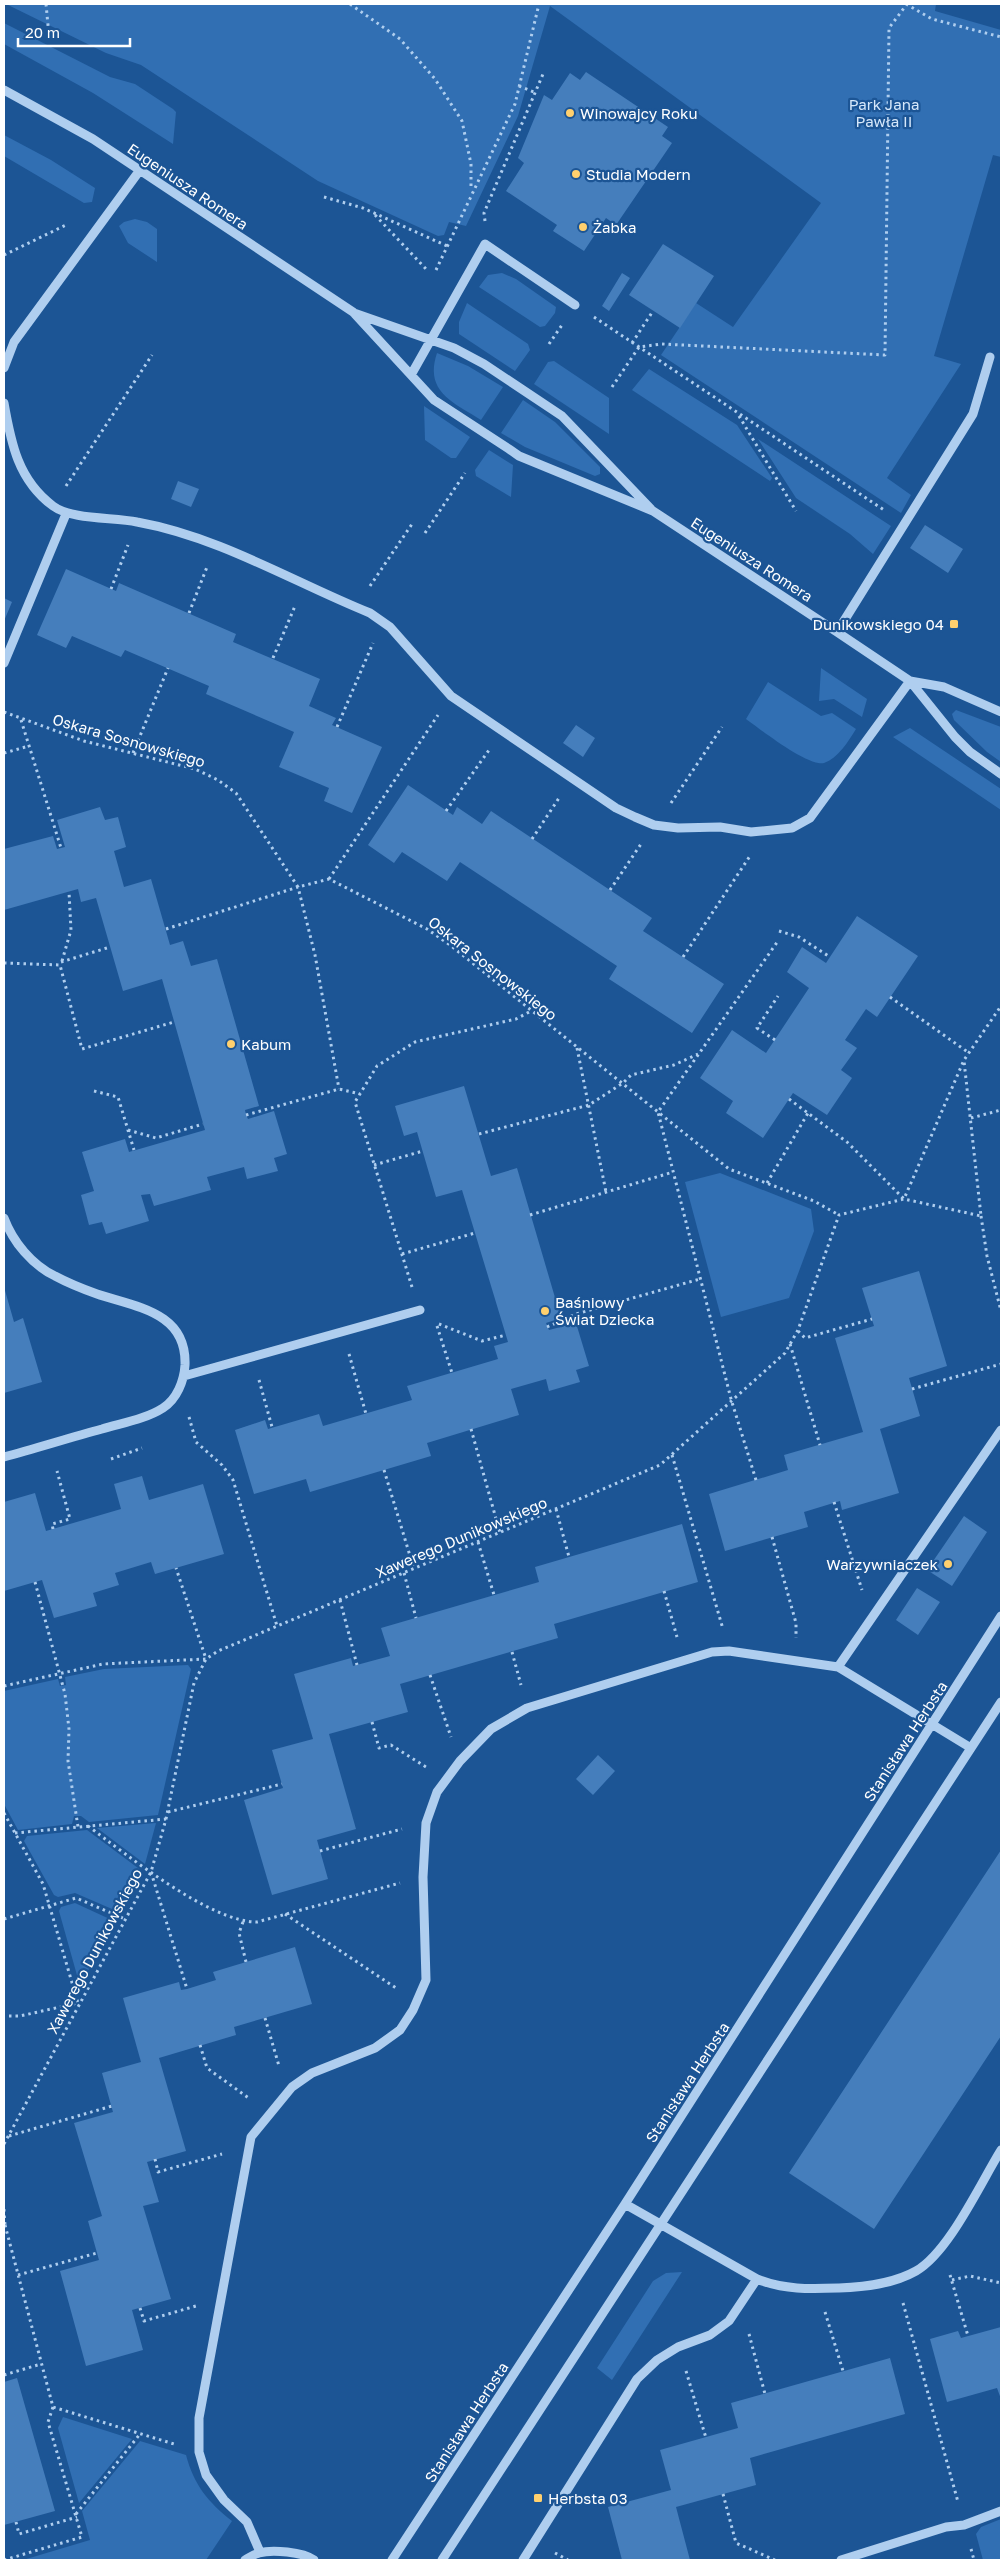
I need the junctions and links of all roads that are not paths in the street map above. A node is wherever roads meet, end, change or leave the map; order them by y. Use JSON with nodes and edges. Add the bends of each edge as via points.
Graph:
{"nodes":[{"id":1,"x":4,"y":90,"type":"edge"},
{"id":2,"x":140,"y":170,"type":"junction"},
{"id":3,"x":575,"y":305,"type":"road end"},
{"id":4,"x":353,"y":312,"type":"junction"},
{"id":5,"x":430,"y":339,"type":"junction"},
{"id":6,"x":990,"y":357,"type":"dead end"},
{"id":7,"x":4,"y":368,"type":"edge"},
{"id":8,"x":411,"y":375,"type":"junction"},
{"id":9,"x":4,"y":403,"type":"edge"},
{"id":10,"x":653,"y":511,"type":"junction"},
{"id":11,"x":66,"y":514,"type":"junction"},
{"id":12,"x":837,"y":632,"type":"junction"},
{"id":13,"x":4,"y":663,"type":"edge"},
{"id":14,"x":910,"y":681,"type":"junction"},
{"id":15,"x":1001,"y":712,"type":"edge"},
{"id":16,"x":1001,"y":774,"type":"edge"},
{"id":17,"x":4,"y":1218,"type":"edge"},
{"id":18,"x":420,"y":1310,"type":"road end"},
{"id":19,"x":184,"y":1376,"type":"junction"},
{"id":20,"x":1001,"y":1430,"type":"edge"},
{"id":21,"x":4,"y":1457,"type":"edge"},
{"id":22,"x":1001,"y":1616,"type":"edge"},
{"id":23,"x":838,"y":1666,"type":"junction"},
{"id":24,"x":1001,"y":1702,"type":"edge"},
{"id":25,"x":932,"y":1724,"type":"junction"},
{"id":26,"x":972,"y":1748,"type":"junction"},
{"id":27,"x":1001,"y":2150,"type":"edge"},
{"id":28,"x":625,"y":2204,"type":"junction"},
{"id":29,"x":660,"y":2224,"type":"junction"},
{"id":30,"x":757,"y":2279,"type":"junction"},
{"id":31,"x":1001,"y":2511,"type":"edge"},
{"id":32,"x":260,"y":2552,"type":"junction"},
{"id":33,"x":245,"y":2560,"type":"edge"},
{"id":34,"x":314,"y":2560,"type":"edge"},
{"id":35,"x":392,"y":2560,"type":"edge"},
{"id":36,"x":442,"y":2560,"type":"edge"},
{"id":37,"x":523,"y":2560,"type":"edge"},
{"id":38,"x":841,"y":2560,"type":"edge"}],
"edges":[{"from":1,"to":2,"type":"street","name":"Eugeniusza Romera","via":[[65,122]]},
{"from":2,"to":4,"type":"street","name":"Eugeniusza Romera"},
{"from":2,"to":7,"type":"street","via":[[14,342]]},
{"from":3,"to":5,"type":"street","via":[[485,244]]},
{"from":4,"to":5,"type":"street","name":"Eugeniusza Romera"},
{"from":4,"to":8,"type":"street","name":"Eugeniusza Romera"},
{"from":5,"to":8,"type":"street"},
{"from":5,"to":10,"type":"street","name":"Eugeniusza Romera","via":[[471,356],[562,416]]},
{"from":6,"to":12,"type":"street","via":[[974,414]]},
{"from":8,"to":10,"type":"street","name":"Eugeniusza Romera","via":[[434,400],[519,456]]},
{"from":9,"to":11,"type":"street","via":[[11,446],[23,475],[36,491]]},
{"from":10,"to":12,"type":"street","name":"Eugeniusza Romera"},
{"from":11,"to":13,"type":"street"},
{"from":11,"to":14,"type":"street","via":[[137,522],[200,538],[370,614],[408,646],[451,696],[616,808],[654,824],[773,832],[792,828],[810,818]]},
{"from":12,"to":14,"type":"street","name":"Eugeniusza Romera"},
{"from":14,"to":15,"type":"street","name":"Eugeniusza Romera","via":[[944,687]]},
{"from":14,"to":16,"type":"street","name":"Eugeniusza Romera","via":[[955,737]]},
{"from":17,"to":19,"type":"street","via":[[25,1254],[53,1276],[149,1309],[164,1319],[176,1330],[182,1343]]},
{"from":18,"to":19,"type":"street"},
{"from":19,"to":21,"type":"street","via":[[174,1399],[163,1408],[134,1420]]},
{"from":20,"to":23,"type":"street"},
{"from":22,"to":25,"type":"street","name":"Stanisława Herbsta"},
{"from":23,"to":25,"type":"street"},
{"from":23,"to":32,"type":"street","via":[[729,1651],[712,1652],[528,1708],[491,1729],[460,1760],[437,1792],[426,1823],[423,1877],[426,1980],[417,2001],[400,2030],[375,2048],[312,2073],[292,2087],[252,2137],[248,2152],[199,2418],[199,2452],[206,2475],[224,2500],[247,2522]]},
{"from":24,"to":26,"type":"street"},
{"from":25,"to":26,"type":"street"},
{"from":25,"to":28,"type":"street","name":"Stanisława Herbsta"},
{"from":26,"to":29,"type":"street"},
{"from":27,"to":30,"type":"street","via":[[938,2254],[917,2270],[896,2280],[868,2286],[819,2289],[775,2286]]},
{"from":28,"to":29,"type":"street"},
{"from":28,"to":35,"type":"street","name":"Stanisława Herbsta"},
{"from":29,"to":30,"type":"street"},
{"from":29,"to":36,"type":"street"},
{"from":30,"to":37,"type":"street","via":[[729,2321],[710,2335],[678,2347],[657,2360],[637,2379]]},
{"from":31,"to":38,"type":"street","via":[[964,2525],[946,2527]]},
{"from":32,"to":33,"type":"street"},
{"from":32,"to":34,"type":"street","via":[[306,2555]]}]}
